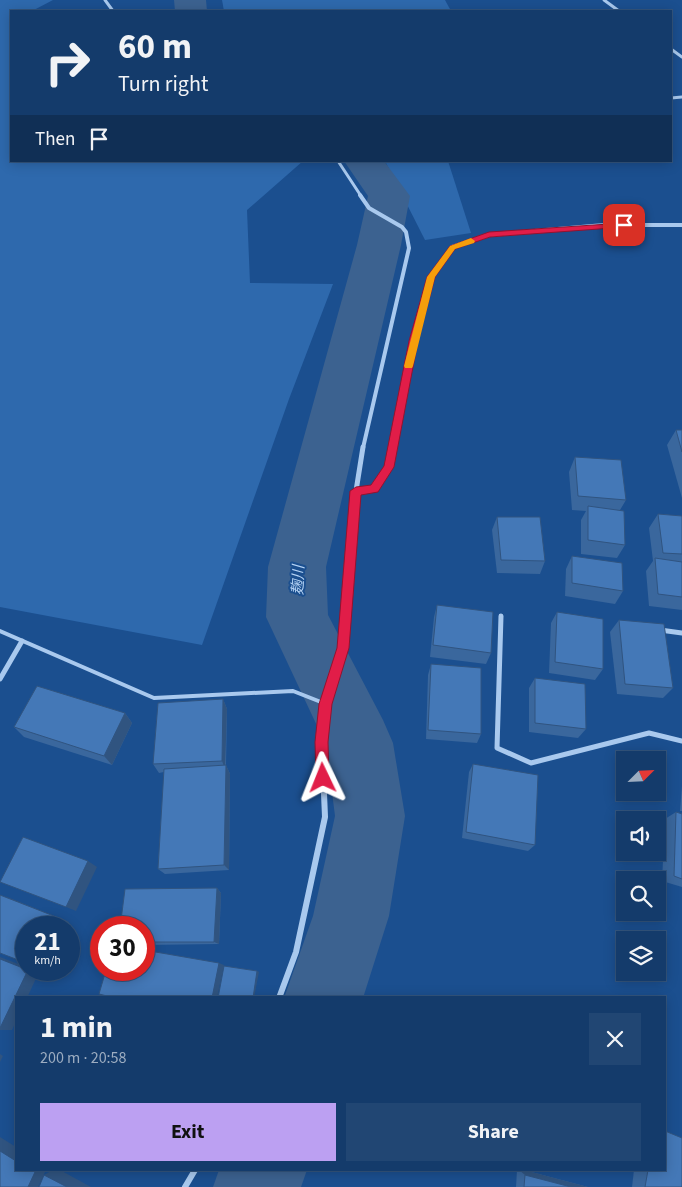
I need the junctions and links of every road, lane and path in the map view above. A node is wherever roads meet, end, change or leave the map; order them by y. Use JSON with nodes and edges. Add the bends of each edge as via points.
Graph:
{"nodes":[{"id":1,"x":104,"y":0,"type":"edge"},
{"id":2,"x":604,"y":0,"type":"edge"},
{"id":3,"x":113,"y":10,"type":"edge"},
{"id":4,"x":618,"y":10,"type":"edge"},
{"id":5,"x":339,"y":162,"type":"edge"},
{"id":6,"x":682,"y":225,"type":"edge"},
{"id":7,"x":356,"y":491,"type":"junction"},
{"id":8,"x":501,"y":616,"type":"dead end"},
{"id":9,"x":655,"y":629,"type":"edge"},
{"id":10,"x":0,"y":631,"type":"edge"},
{"id":11,"x":682,"y":633,"type":"edge"},
{"id":12,"x":22,"y":641,"type":"junction"},
{"id":13,"x":0,"y":679,"type":"edge"},
{"id":14,"x":326,"y":704,"type":"junction"},
{"id":15,"x":682,"y":741,"type":"edge"},
{"id":16,"x":280,"y":996,"type":"edge"},
{"id":17,"x":194,"y":1171,"type":"edge"},
{"id":18,"x":185,"y":1187,"type":"edge"}],
"edges":[{"from":1,"to":3,"type":"street"},
{"from":2,"to":4,"type":"street"},
{"from":5,"to":7,"type":"street","via":[[369,208],[402,227],[409,248],[362,451]]},
{"from":6,"to":7,"type":"street","via":[[604,225],[489,235],[452,247],[431,277],[413,341],[389,467],[374,489]]},
{"from":7,"to":14,"type":"street","via":[[343,648]]},
{"from":8,"to":15,"type":"street","via":[[497,748],[531,763],[650,734]]},
{"from":9,"to":11,"type":"street"},
{"from":10,"to":12,"type":"lane"},
{"from":12,"to":13,"type":"street"},
{"from":12,"to":14,"type":"lane","via":[[154,698],[293,691]]},
{"from":14,"to":16,"type":"street","via":[[322,742],[325,817],[296,952]]},
{"from":17,"to":18,"type":"street"}]}
